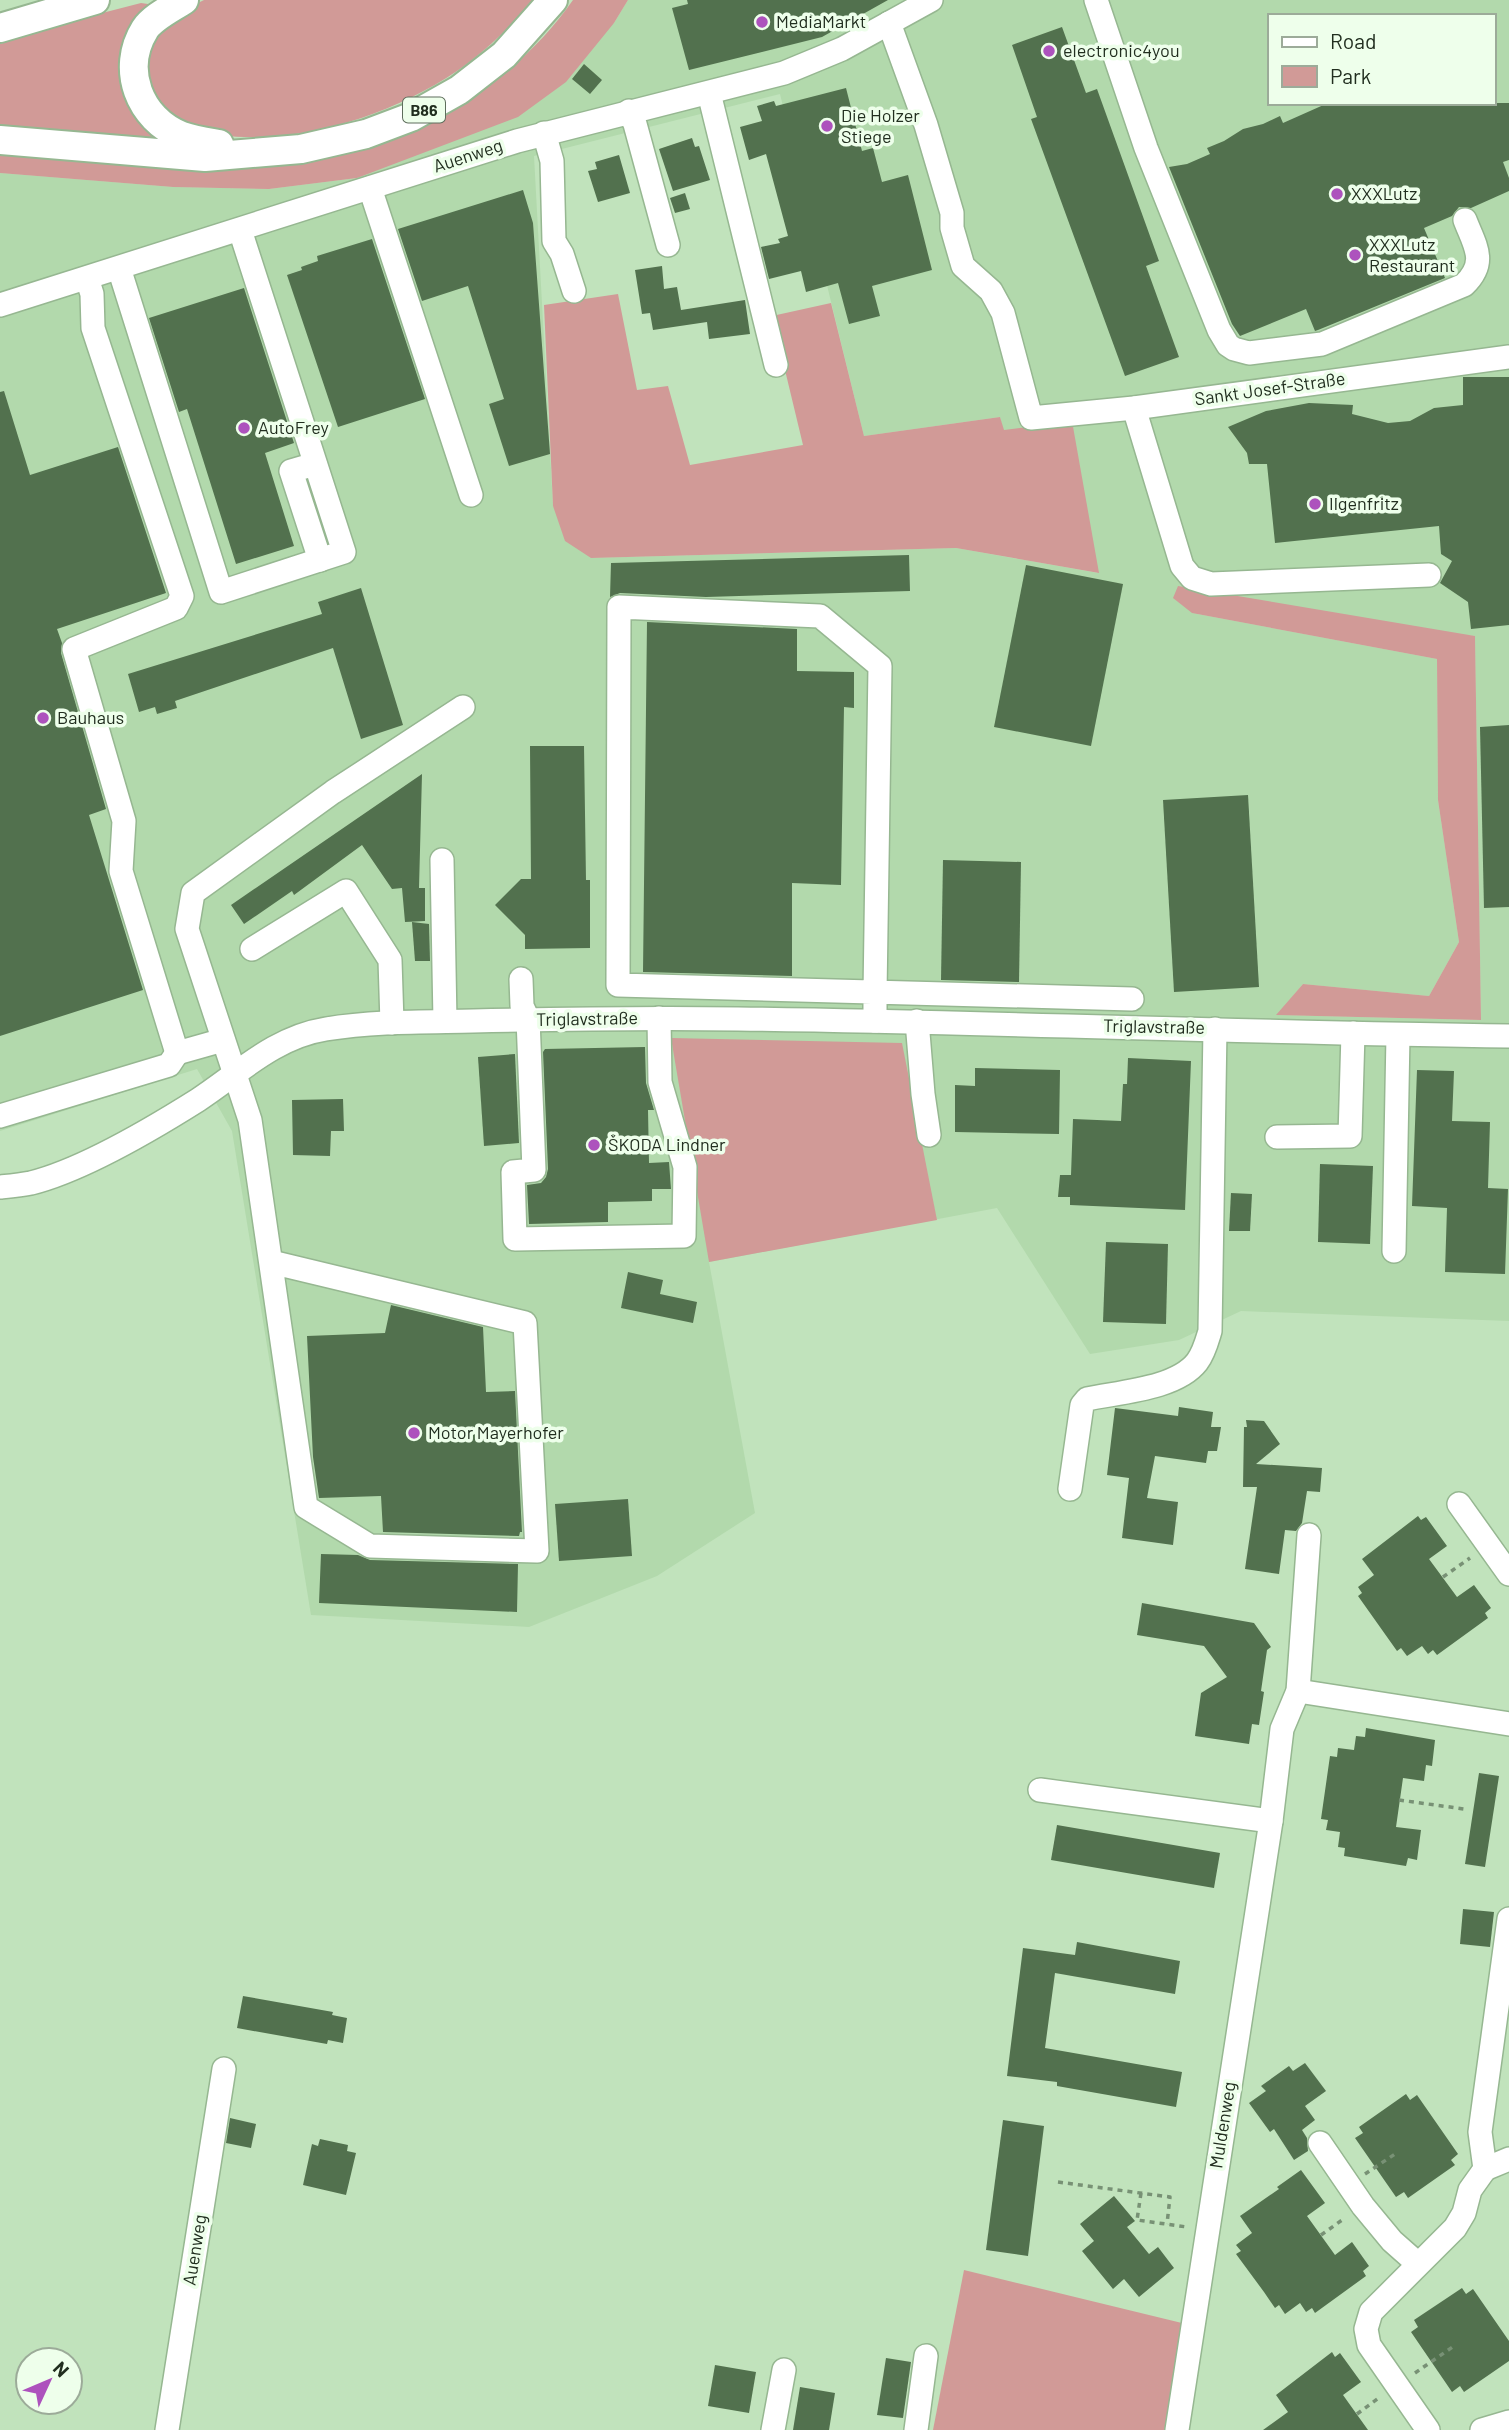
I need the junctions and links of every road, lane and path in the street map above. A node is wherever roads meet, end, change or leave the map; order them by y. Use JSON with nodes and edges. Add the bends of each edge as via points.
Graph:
{"nodes":[{"id":1,"x":28,"y":0,"type":"edge"},
{"id":2,"x":95,"y":0,"type":"edge"},
{"id":3,"x":184,"y":0,"type":"edge"},
{"id":4,"x":553,"y":0,"type":"edge"},
{"id":5,"x":931,"y":0,"type":"edge"},
{"id":6,"x":1096,"y":0,"type":"edge"},
{"id":7,"x":0,"y":19,"type":"edge"},
{"id":8,"x":889,"y":23,"type":"junction"},
{"id":9,"x":0,"y":28,"type":"edge"},
{"id":10,"x":709,"y":93,"type":"junction"},
{"id":11,"x":629,"y":111,"type":"junction"},
{"id":12,"x":544,"y":133,"type":"junction"},
{"id":13,"x":0,"y":140,"type":"edge"},
{"id":14,"x":260,"y":151,"type":"junction"},
{"id":15,"x":370,"y":188,"type":"junction"},
{"id":16,"x":1465,"y":220,"type":"dead end"},
{"id":17,"x":240,"y":230,"type":"junction"},
{"id":18,"x":668,"y":246,"type":"dead end"},
{"id":19,"x":119,"y":268,"type":"junction"},
{"id":20,"x":88,"y":278,"type":"junction"},
{"id":21,"x":574,"y":291,"type":"dead end"},
{"id":22,"x":0,"y":305,"type":"edge"},
{"id":23,"x":1509,"y":357,"type":"edge"},
{"id":24,"x":776,"y":365,"type":"dead end"},
{"id":25,"x":1133,"y":408,"type":"junction"},
{"id":26,"x":471,"y":495,"type":"dead end"},
{"id":27,"x":1429,"y":575,"type":"dead end"},
{"id":28,"x":463,"y":707,"type":"dead end"},
{"id":29,"x":442,"y":860,"type":"dead end"},
{"id":30,"x":252,"y":949,"type":"dead end"},
{"id":31,"x":522,"y":979,"type":"dead end"},
{"id":32,"x":875,"y":993,"type":"junction"},
{"id":33,"x":1132,"y":999,"type":"dead end"},
{"id":34,"x":659,"y":1018,"type":"junction"},
{"id":35,"x":528,"y":1019,"type":"junction"},
{"id":36,"x":445,"y":1021,"type":"junction"},
{"id":37,"x":875,"y":1021,"type":"junction"},
{"id":38,"x":917,"y":1021,"type":"junction"},
{"id":39,"x":392,"y":1023,"type":"junction"},
{"id":40,"x":1215,"y":1029,"type":"junction"},
{"id":41,"x":1353,"y":1033,"type":"junction"},
{"id":42,"x":1398,"y":1035,"type":"junction"},
{"id":43,"x":1509,"y":1036,"type":"edge"},
{"id":44,"x":223,"y":1040,"type":"junction"},
{"id":45,"x":177,"y":1053,"type":"junction"},
{"id":46,"x":234,"y":1072,"type":"junction"},
{"id":47,"x":0,"y":1116,"type":"edge"},
{"id":48,"x":929,"y":1135,"type":"dead end"},
{"id":49,"x":1277,"y":1137,"type":"dead end"},
{"id":50,"x":0,"y":1187,"type":"edge"},
{"id":51,"x":1394,"y":1251,"type":"dead end"},
{"id":52,"x":271,"y":1262,"type":"junction"},
{"id":53,"x":1070,"y":1489,"type":"dead end"},
{"id":54,"x":1459,"y":1504,"type":"dead end"},
{"id":55,"x":1310,"y":1535,"type":"dead end"},
{"id":56,"x":1488,"y":1545,"type":"junction"},
{"id":57,"x":1509,"y":1574,"type":"edge"},
{"id":58,"x":1443,"y":1577,"type":"dead end"},
{"id":59,"x":1298,"y":1691,"type":"junction"},
{"id":60,"x":1509,"y":1724,"type":"edge"},
{"id":61,"x":1040,"y":1790,"type":"dead end"},
{"id":62,"x":1399,"y":1800,"type":"dead end"},
{"id":63,"x":1464,"y":1810,"type":"dead end"},
{"id":64,"x":1271,"y":1821,"type":"junction"},
{"id":65,"x":1509,"y":1919,"type":"edge"},
{"id":66,"x":1505,"y":1972,"type":"edge"},
{"id":67,"x":223,"y":2069,"type":"dead end"},
{"id":68,"x":1320,"y":2143,"type":"dead end"},
{"id":69,"x":1398,"y":2152,"type":"dead end"},
{"id":70,"x":1509,"y":2159,"type":"edge"},
{"id":71,"x":1485,"y":2169,"type":"junction"},
{"id":72,"x":1058,"y":2182,"type":"dead end"},
{"id":73,"x":1349,"y":2186,"type":"junction"},
{"id":74,"x":1140,"y":2193,"type":"junction"},
{"id":75,"x":1363,"y":2206,"type":"junction"},
{"id":76,"x":1167,"y":2224,"type":"junction"},
{"id":77,"x":1210,"y":2230,"type":"junction"},
{"id":78,"x":1321,"y":2235,"type":"dead end"},
{"id":79,"x":1418,"y":2264,"type":"junction"},
{"id":80,"x":1454,"y":2346,"type":"dead end"},
{"id":81,"x":926,"y":2356,"type":"dead end"},
{"id":82,"x":783,"y":2370,"type":"dead end"},
{"id":83,"x":1397,"y":2385,"type":"junction"},
{"id":84,"x":1357,"y":2414,"type":"dead end"},
{"id":85,"x":1509,"y":2421,"type":"edge"},
{"id":86,"x":167,"y":2430,"type":"edge"},
{"id":87,"x":773,"y":2430,"type":"edge"},
{"id":88,"x":916,"y":2430,"type":"edge"},
{"id":89,"x":1177,"y":2430,"type":"edge"},
{"id":90,"x":1428,"y":2430,"type":"edge"},
{"id":91,"x":1482,"y":2430,"type":"edge"}],
"edges":[{"from":1,"to":7,"type":"main road"},
{"from":2,"to":9,"type":"main road"},
{"from":3,"to":14,"type":"main road","via":[[146,28],[135,56],[133,79],[144,104],[182,136]]},
{"from":4,"to":14,"type":"main road","number":"B86","via":[[504,55],[459,90],[411,117],[327,143]]},
{"from":5,"to":8,"type":"street","name":"Auenweg"},
{"from":6,"to":16,"type":"street","via":[[1161,184],[1219,330],[1234,349],[1249,353],[1322,344],[1464,285],[1479,255]]},
{"from":8,"to":10,"type":"street","name":"Auenweg","via":[[784,73]]},
{"from":8,"to":25,"type":"street","name":"Sankt Josef-Straße","via":[[926,125],[963,266],[991,291],[1003,313],[1031,418]]},
{"from":10,"to":11,"type":"street","name":"Auenweg"},
{"from":10,"to":24,"type":"street"},
{"from":11,"to":12,"type":"street","name":"Auenweg"},
{"from":11,"to":18,"type":"street"},
{"from":12,"to":15,"type":"street","name":"Auenweg"},
{"from":12,"to":21,"type":"street","via":[[552,161],[554,241]]},
{"from":13,"to":14,"type":"main road","via":[[205,157]]},
{"from":15,"to":17,"type":"street","name":"Auenweg"},
{"from":15,"to":26,"type":"street"},
{"from":17,"to":19,"type":"street","name":"Auenweg"},
{"from":17,"to":19,"type":"street","via":[[344,552],[221,592]]},
{"from":19,"to":20,"type":"street","name":"Auenweg"},
{"from":20,"to":22,"type":"street","name":"Auenweg"},
{"from":20,"to":45,"type":"street","via":[[93,328],[182,596],[176,608],[74,649],[124,821],[121,871]]},
{"from":23,"to":25,"type":"street","name":"Sankt Josef-Straße"},
{"from":25,"to":27,"type":"street","via":[[1182,566],[1192,578],[1211,584]]},
{"from":28,"to":44,"type":"street","via":[[333,792],[193,893],[187,929]]},
{"from":29,"to":36,"type":"street"},
{"from":30,"to":39,"type":"street","via":[[346,891],[390,960]]},
{"from":31,"to":35,"type":"street","via":[[522,1006]]},
{"from":32,"to":32,"type":"street","via":[[618,985],[619,607],[820,616],[880,666]]},
{"from":32,"to":33,"type":"street"},
{"from":32,"to":37,"type":"street"},
{"from":34,"to":35,"type":"street","name":"Triglavstraße"},
{"from":34,"to":35,"type":"street","via":[[660,1082],[685,1167],[684,1236],[515,1239],[513,1172],[534,1170]]},
{"from":34,"to":37,"type":"street","name":"Triglavstraße"},
{"from":35,"to":36,"type":"street","name":"Triglavstraße"},
{"from":36,"to":39,"type":"street","name":"Triglavstraße"},
{"from":37,"to":38,"type":"street","name":"Triglavstraße"},
{"from":38,"to":40,"type":"street","name":"Triglavstraße"},
{"from":38,"to":48,"type":"street"},
{"from":39,"to":46,"type":"street","name":"Triglavstraße","via":[[296,1037]]},
{"from":40,"to":41,"type":"street","name":"Triglavstraße"},
{"from":40,"to":53,"type":"street","name":"Triglavstraße","via":[[1210,1331],[1205,1347],[1186,1373],[1164,1383],[1087,1399],[1082,1405]]},
{"from":41,"to":42,"type":"street","name":"Triglavstraße"},
{"from":41,"to":49,"type":"street","via":[[1350,1136]]},
{"from":42,"to":43,"type":"street","name":"Triglavstraße"},
{"from":42,"to":51,"type":"street"},
{"from":44,"to":45,"type":"street"},
{"from":44,"to":46,"type":"street"},
{"from":45,"to":47,"type":"street","via":[[169,1065]]},
{"from":46,"to":50,"type":"street","name":"Triglavstraße","via":[[200,1098],[104,1152],[30,1183]]},
{"from":46,"to":52,"type":"street","via":[[250,1120]]},
{"from":52,"to":52,"type":"street","via":[[526,1323],[537,1551],[370,1546],[306,1507]]},
{"from":54,"to":56,"type":"street"},
{"from":55,"to":59,"type":"street","name":"Muldenweg"},
{"from":56,"to":57,"type":"street"},
{"from":56,"to":58,"type":"path"},
{"from":59,"to":60,"type":"street"},
{"from":59,"to":64,"type":"street","name":"Muldenweg","via":[[1282,1728]]},
{"from":61,"to":64,"type":"street"},
{"from":62,"to":63,"type":"path"},
{"from":64,"to":77,"type":"street","name":"Muldenweg"},
{"from":65,"to":66,"type":"street"},
{"from":66,"to":71,"type":"street","via":[[1480,2132]]},
{"from":67,"to":86,"type":"street","name":"Auenweg"},
{"from":68,"to":73,"type":"street"},
{"from":69,"to":73,"type":"path"},
{"from":70,"to":71,"type":"street"},
{"from":71,"to":79,"type":"street","via":[[1470,2190],[1455,2228]]},
{"from":72,"to":74,"type":"path"},
{"from":73,"to":75,"type":"street"},
{"from":74,"to":76,"type":"path","via":[[1137,2220]]},
{"from":74,"to":76,"type":"path","via":[[1170,2197]]},
{"from":75,"to":78,"type":"path"},
{"from":75,"to":79,"type":"street"},
{"from":76,"to":77,"type":"path"},
{"from":77,"to":89,"type":"street","name":"Muldenweg"},
{"from":79,"to":83,"type":"street","via":[[1371,2312],[1366,2329],[1369,2345]]},
{"from":80,"to":83,"type":"path"},
{"from":81,"to":88,"type":"street"},
{"from":82,"to":87,"type":"street"},
{"from":83,"to":84,"type":"path"},
{"from":83,"to":90,"type":"street"},
{"from":85,"to":91,"type":"street"}]}
